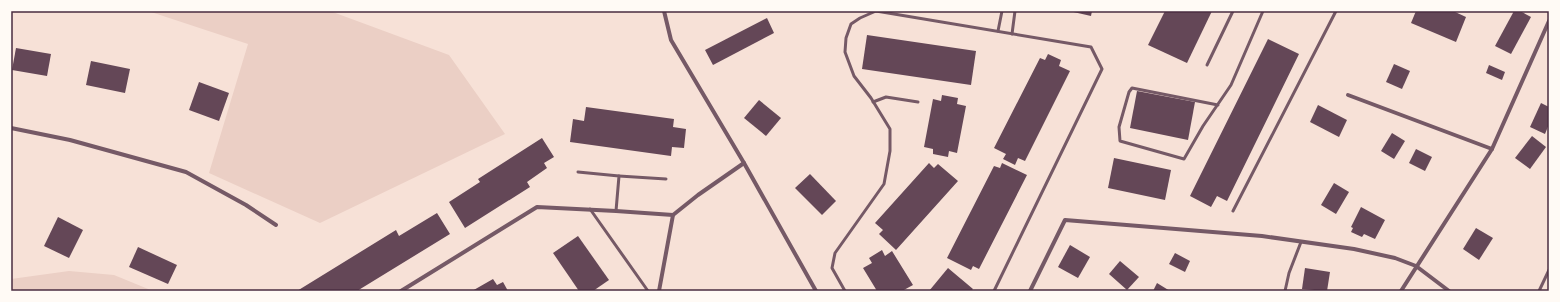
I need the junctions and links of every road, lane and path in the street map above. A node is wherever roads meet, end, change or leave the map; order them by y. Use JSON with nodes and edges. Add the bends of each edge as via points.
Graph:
{"nodes":[{"id":1,"x":664,"y":11,"type":"edge"},
{"id":2,"x":1002,"y":11,"type":"edge"},
{"id":3,"x":1015,"y":11,"type":"edge"},
{"id":4,"x":1233,"y":11,"type":"edge"},
{"id":5,"x":1263,"y":11,"type":"edge"},
{"id":6,"x":1336,"y":11,"type":"edge"},
{"id":7,"x":1549,"y":21,"type":"edge"},
{"id":8,"x":998,"y":31,"type":"junction"},
{"id":9,"x":1012,"y":34,"type":"junction"},
{"id":10,"x":1206,"y":65,"type":"dead end"},
{"id":11,"x":1348,"y":95,"type":"dead end"},
{"id":12,"x":873,"y":102,"type":"junction"},
{"id":13,"x":918,"y":102,"type":"dead end"},
{"id":14,"x":1218,"y":105,"type":"junction"},
{"id":15,"x":11,"y":128,"type":"edge"},
{"id":16,"x":1492,"y":149,"type":"junction"},
{"id":17,"x":744,"y":163,"type":"junction"},
{"id":18,"x":578,"y":172,"type":"dead end"},
{"id":19,"x":619,"y":176,"type":"junction"},
{"id":20,"x":666,"y":179,"type":"dead end"},
{"id":21,"x":590,"y":210,"type":"junction"},
{"id":22,"x":616,"y":211,"type":"junction"},
{"id":23,"x":1233,"y":211,"type":"dead end"},
{"id":24,"x":673,"y":215,"type":"junction"},
{"id":25,"x":276,"y":225,"type":"dead end"},
{"id":26,"x":1301,"y":242,"type":"junction"},
{"id":27,"x":1416,"y":266,"type":"junction"},
{"id":28,"x":1549,"y":270,"type":"edge"},
{"id":29,"x":401,"y":291,"type":"edge"},
{"id":30,"x":648,"y":291,"type":"edge"},
{"id":31,"x":659,"y":291,"type":"edge"},
{"id":32,"x":816,"y":291,"type":"edge"},
{"id":33,"x":845,"y":291,"type":"edge"},
{"id":34,"x":994,"y":291,"type":"edge"},
{"id":35,"x":1030,"y":291,"type":"edge"},
{"id":36,"x":1285,"y":291,"type":"edge"},
{"id":37,"x":1402,"y":291,"type":"edge"},
{"id":38,"x":1450,"y":291,"type":"edge"},
{"id":39,"x":1539,"y":291,"type":"edge"}],
"edges":[{"from":1,"to":17,"type":"street","via":[[671,40]]},
{"from":2,"to":8,"type":"lane"},
{"from":3,"to":9,"type":"lane"},
{"from":4,"to":10,"type":"lane"},
{"from":5,"to":14,"type":"lane","via":[[1231,85]]},
{"from":6,"to":23,"type":"lane"},
{"from":7,"to":16,"type":"street"},
{"from":8,"to":9,"type":"lane"},
{"from":8,"to":12,"type":"lane","via":[[876,12],[860,18],[851,24],[845,52],[854,76]]},
{"from":9,"to":34,"type":"lane","via":[[1092,47],[1102,69]]},
{"from":11,"to":16,"type":"street"},
{"from":12,"to":13,"type":"lane","via":[[886,97]]},
{"from":12,"to":33,"type":"lane","via":[[890,129],[890,151],[884,184],[835,253],[832,268]]},
{"from":14,"to":14,"type":"lane","via":[[1184,159],[1120,141],[1119,127],[1132,88]]},
{"from":15,"to":25,"type":"street","via":[[70,140],[186,172],[246,205]]},
{"from":16,"to":27,"type":"street"},
{"from":17,"to":24,"type":"street"},
{"from":17,"to":32,"type":"street"},
{"from":18,"to":19,"type":"lane"},
{"from":19,"to":20,"type":"lane"},
{"from":19,"to":22,"type":"lane"},
{"from":21,"to":22,"type":"street"},
{"from":21,"to":29,"type":"street","via":[[537,207]]},
{"from":21,"to":30,"type":"lane"},
{"from":22,"to":24,"type":"street"},
{"from":24,"to":31,"type":"street"},
{"from":26,"to":27,"type":"street","via":[[1354,249],[1395,258]]},
{"from":26,"to":35,"type":"street","via":[[1262,236],[1065,220]]},
{"from":26,"to":36,"type":"lane"},
{"from":27,"to":37,"type":"street"},
{"from":27,"to":38,"type":"street"},
{"from":28,"to":39,"type":"lane"}]}
